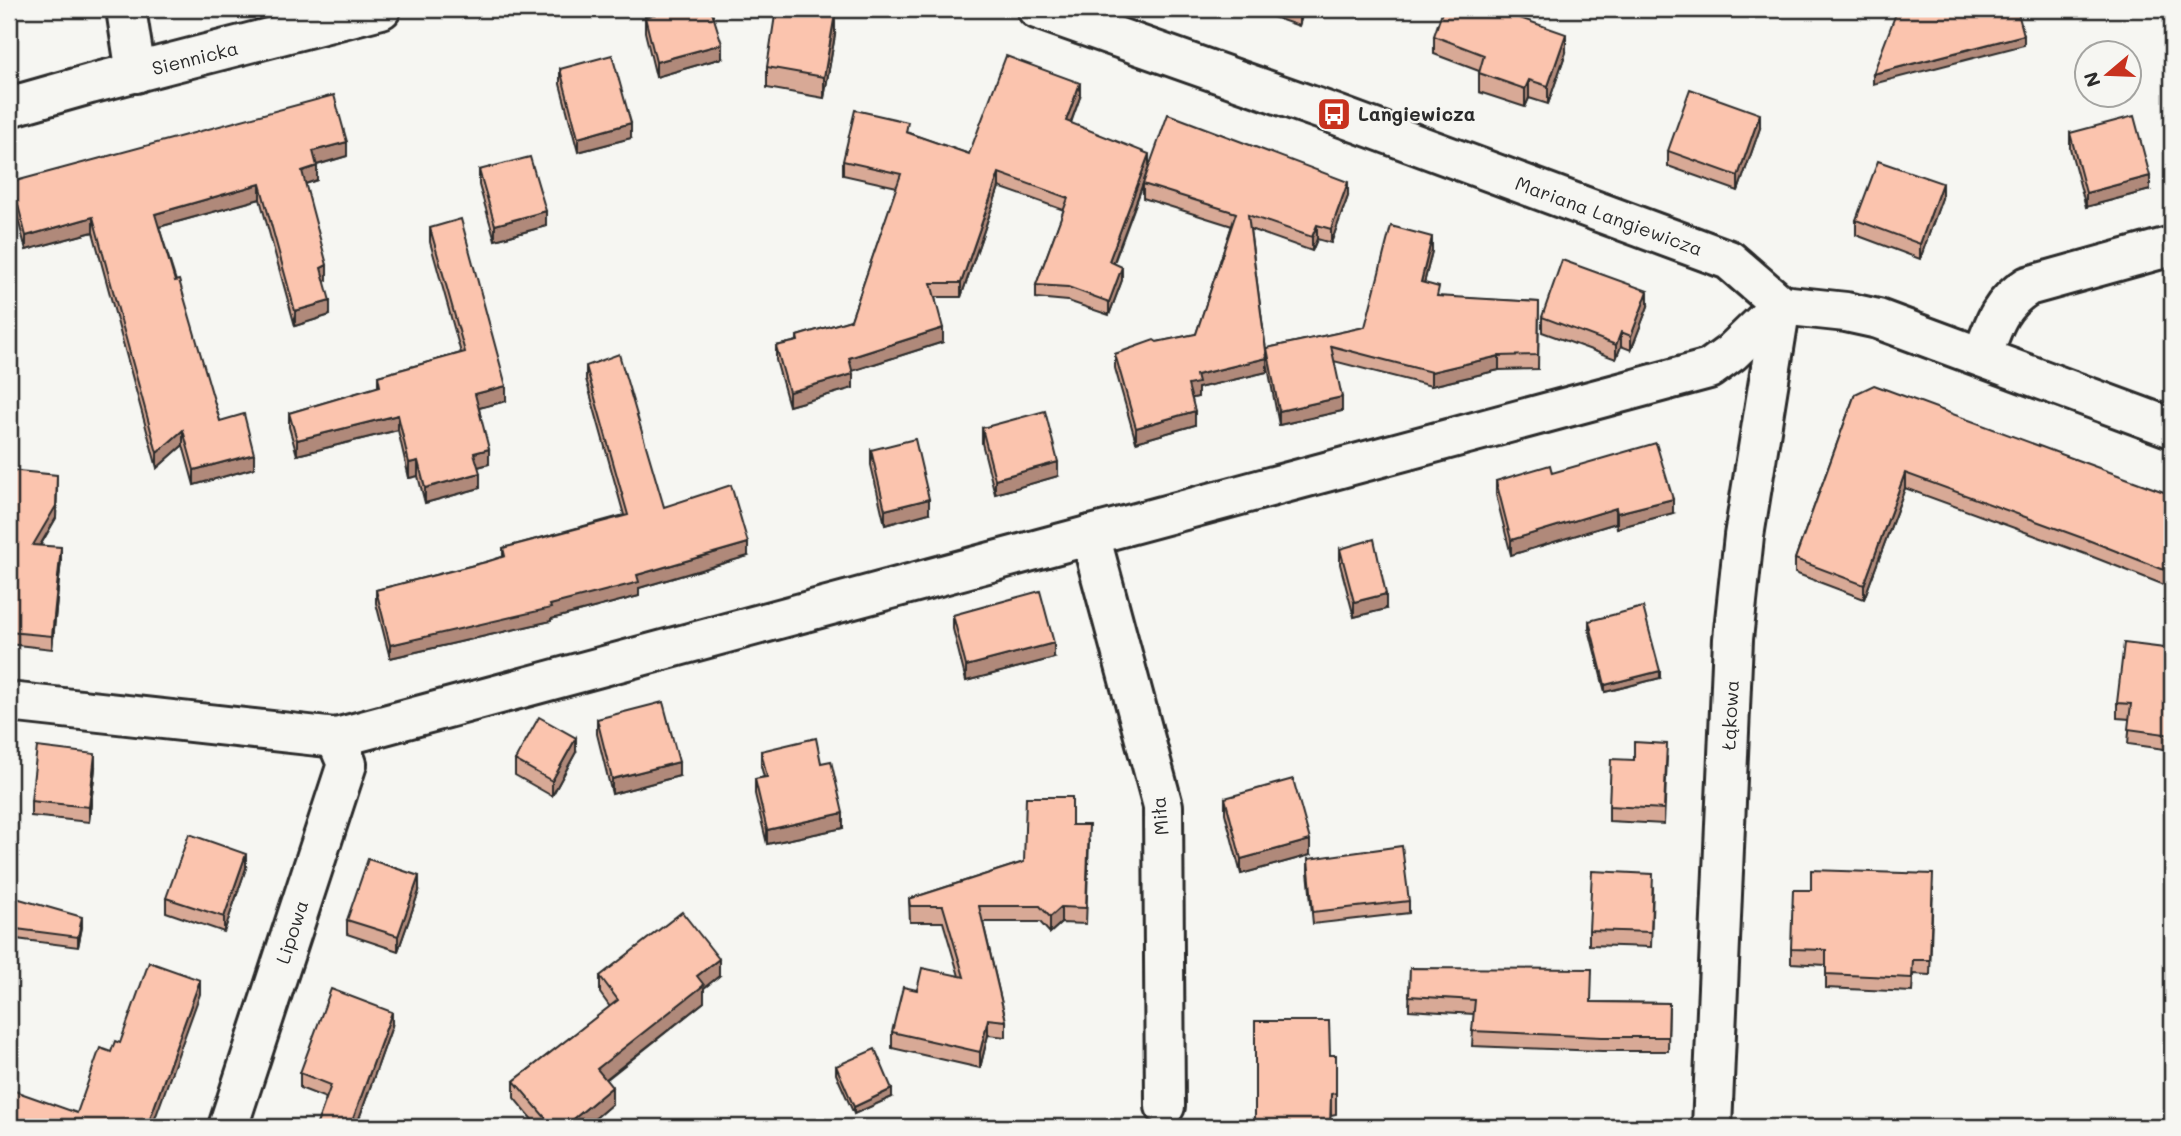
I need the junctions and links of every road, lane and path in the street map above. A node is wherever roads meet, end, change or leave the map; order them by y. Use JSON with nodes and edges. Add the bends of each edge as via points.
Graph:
{"nodes":[{"id":1,"x":126,"y":9,"type":"edge"},
{"id":2,"x":381,"y":9,"type":"edge"},
{"id":3,"x":1037,"y":9,"type":"edge"},
{"id":4,"x":136,"y":73,"type":"junction"},
{"id":5,"x":9,"y":107,"type":"edge"},
{"id":6,"x":2172,"y":246,"type":"edge"},
{"id":7,"x":1781,"y":305,"type":"junction"},
{"id":8,"x":1982,"y":357,"type":"junction"},
{"id":9,"x":2172,"y":428,"type":"edge"},
{"id":10,"x":1090,"y":535,"type":"junction"},
{"id":11,"x":9,"y":702,"type":"edge"},
{"id":12,"x":336,"y":738,"type":"junction"},
{"id":13,"x":1165,"y":1106,"type":"dead end"},
{"id":14,"x":228,"y":1127,"type":"edge"},
{"id":15,"x":1712,"y":1127,"type":"edge"}],
"edges":[{"from":1,"to":4,"type":"street"},
{"from":2,"to":4,"type":"street","name":"Siennicka"},
{"from":3,"to":7,"type":"street","name":"Mariana Langiewicza","via":[[1729,260]]},
{"from":4,"to":5,"type":"street","name":"Siennicka"},
{"from":6,"to":8,"type":"street","via":[[2028,286],[2001,310]]},
{"from":7,"to":8,"type":"street","via":[[1878,319]]},
{"from":7,"to":10,"type":"street","via":[[1709,369]]},
{"from":7,"to":15,"type":"street","name":"Łąkowa","via":[[1744,536],[1733,639]]},
{"from":8,"to":9,"type":"street"},
{"from":10,"to":12,"type":"street"},
{"from":10,"to":13,"type":"street","name":"Miła","via":[[1163,806]]},
{"from":11,"to":12,"type":"street"},
{"from":12,"to":14,"type":"street","name":"Lipowa","via":[[347,764]]}]}
